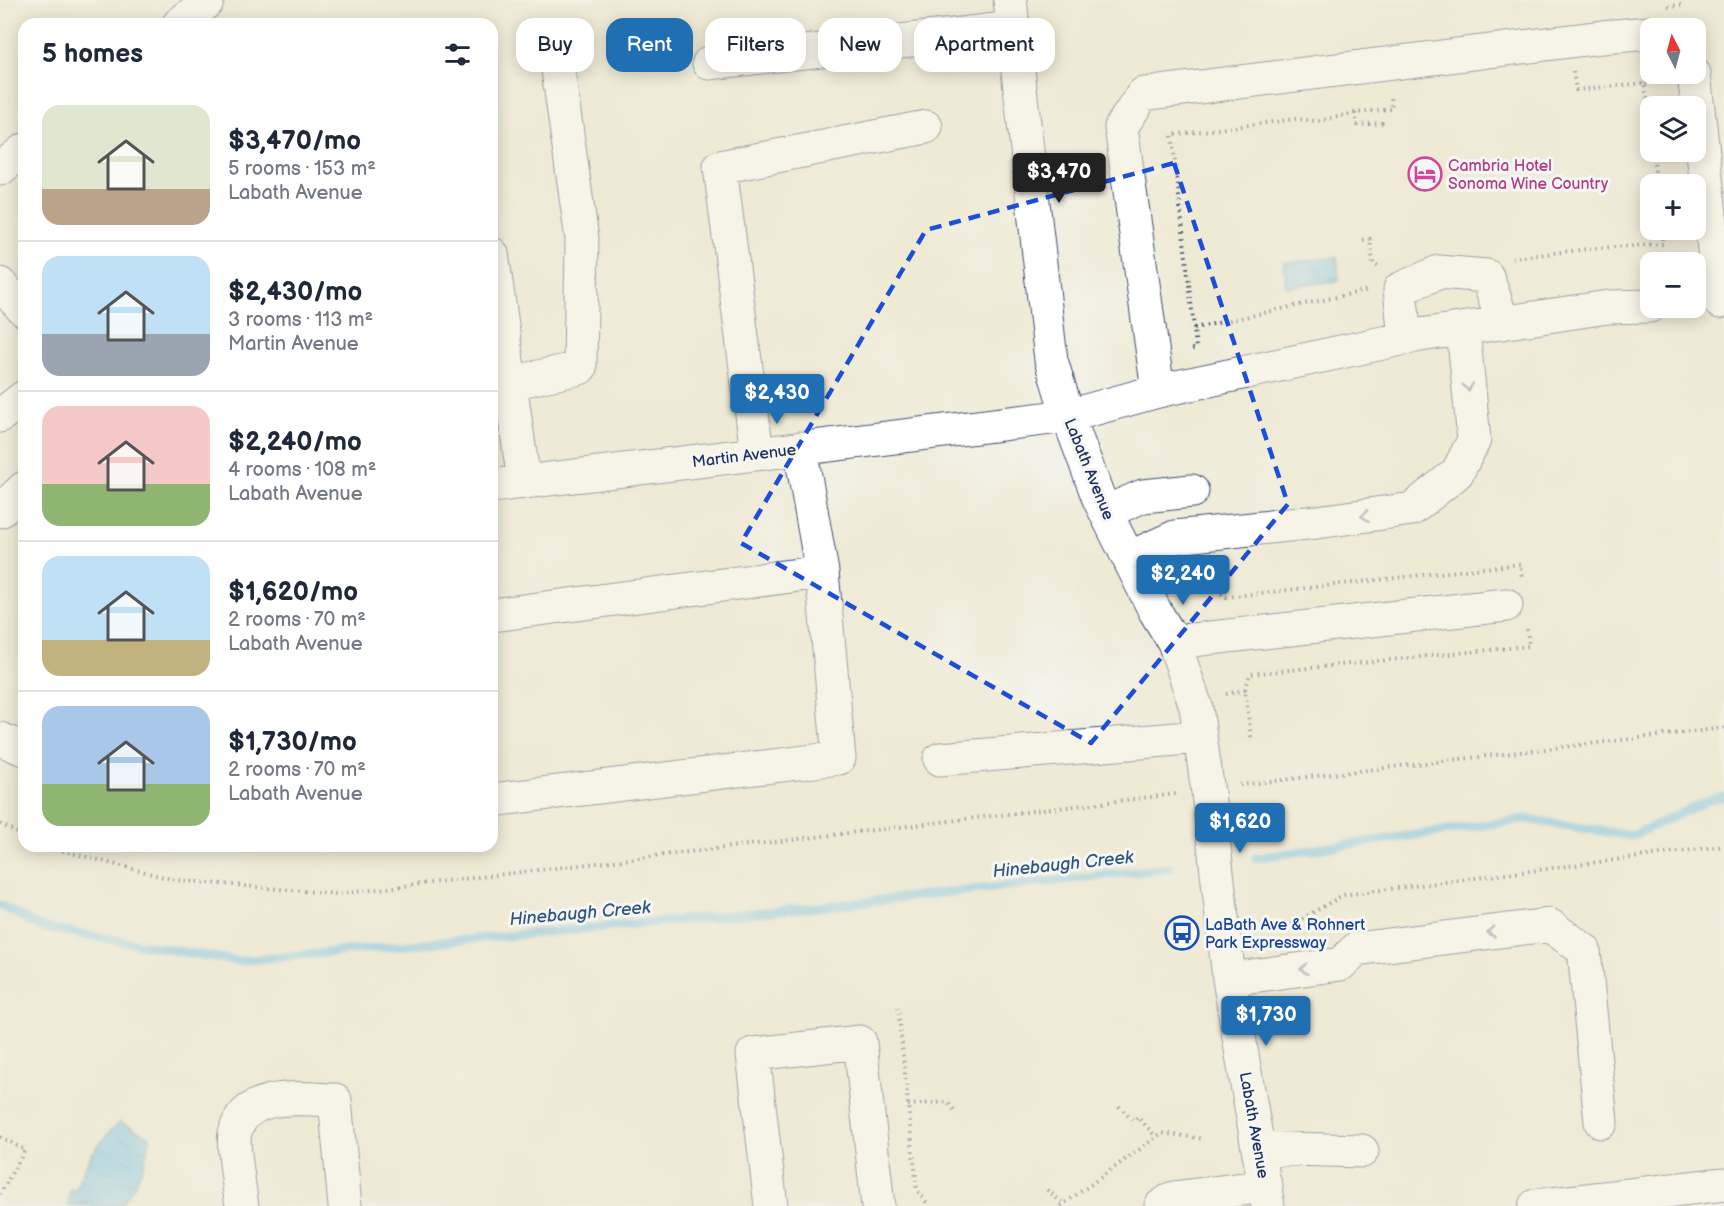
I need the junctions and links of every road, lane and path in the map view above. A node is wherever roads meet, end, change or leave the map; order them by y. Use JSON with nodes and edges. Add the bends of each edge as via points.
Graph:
{"nodes":[{"id":1,"x":207,"y":2,"type":"dead end"},
{"id":2,"x":1012,"y":14,"type":"edge"},
{"id":3,"x":187,"y":18,"type":"edge"},
{"id":4,"x":1640,"y":34,"type":"edge"},
{"id":5,"x":806,"y":47,"type":"edge"},
{"id":6,"x":1572,"y":66,"type":"dead end"},
{"id":7,"x":558,"y":72,"type":"edge"},
{"id":8,"x":1640,"y":84,"type":"edge"},
{"id":9,"x":1695,"y":84,"type":"edge"},
{"id":10,"x":1390,"y":87,"type":"dead end"},
{"id":11,"x":1355,"y":113,"type":"junction"},
{"id":12,"x":1382,"y":126,"type":"dead end"},
{"id":13,"x":926,"y":127,"type":"dead end"},
{"id":14,"x":18,"y":155,"type":"edge"},
{"id":15,"x":0,"y":169,"type":"edge"},
{"id":16,"x":1364,"y":240,"type":"dead end"},
{"id":17,"x":1382,"y":268,"type":"dead end"},
{"id":18,"x":0,"y":284,"type":"edge"},
{"id":19,"x":498,"y":297,"type":"edge"},
{"id":20,"x":1713,"y":302,"type":"edge"},
{"id":21,"x":18,"y":304,"type":"edge"},
{"id":22,"x":1640,"y":306,"type":"edge"},
{"id":23,"x":1503,"y":323,"type":"junction"},
{"id":24,"x":1194,"y":328,"type":"dead end"},
{"id":25,"x":1463,"y":328,"type":"junction"},
{"id":26,"x":1405,"y":338,"type":"junction"},
{"id":27,"x":510,"y":383,"type":"junction"},
{"id":28,"x":1158,"y":391,"type":"junction"},
{"id":29,"x":18,"y":402,"type":"edge"},
{"id":30,"x":0,"y":416,"type":"edge"},
{"id":31,"x":1068,"y":416,"type":"junction"},
{"id":32,"x":800,"y":448,"type":"junction"},
{"id":33,"x":757,"y":453,"type":"junction"},
{"id":34,"x":524,"y":482,"type":"junction"},
{"id":35,"x":498,"y":485,"type":"edge"},
{"id":36,"x":1192,"y":492,"type":"dead end"},
{"id":37,"x":18,"y":494,"type":"edge"},
{"id":38,"x":0,"y":511,"type":"edge"},
{"id":39,"x":1106,"y":512,"type":"junction"},
{"id":40,"x":1129,"y":558,"type":"junction"},
{"id":41,"x":822,"y":572,"type":"junction"},
{"id":42,"x":1506,"y":605,"type":"dead end"},
{"id":43,"x":498,"y":614,"type":"edge"},
{"id":44,"x":1174,"y":642,"type":"junction"},
{"id":45,"x":1245,"y":690,"type":"dead end"},
{"id":46,"x":1225,"y":694,"type":"dead end"},
{"id":47,"x":1724,"y":728,"type":"edge"},
{"id":48,"x":1200,"y":736,"type":"junction"},
{"id":49,"x":0,"y":739,"type":"edge"},
{"id":50,"x":18,"y":746,"type":"edge"},
{"id":51,"x":940,"y":759,"type":"dead end"},
{"id":52,"x":498,"y":799,"type":"edge"},
{"id":53,"x":1209,"y":806,"type":"junction"},
{"id":54,"x":0,"y":824,"type":"edge"},
{"id":55,"x":18,"y":833,"type":"edge"},
{"id":56,"x":1724,"y":846,"type":"edge"},
{"id":57,"x":68,"y":852,"type":"edge"},
{"id":58,"x":1253,"y":931,"type":"dead end"},
{"id":59,"x":1229,"y":979,"type":"junction"},
{"id":60,"x":898,"y":1007,"type":"dead end"},
{"id":61,"x":908,"y":1105,"type":"junction"},
{"id":62,"x":1119,"y":1106,"type":"dead end"},
{"id":63,"x":956,"y":1112,"type":"dead end"},
{"id":64,"x":1601,"y":1122,"type":"dead end"},
{"id":65,"x":0,"y":1137,"type":"edge"},
{"id":66,"x":1156,"y":1137,"type":"junction"},
{"id":67,"x":1204,"y":1139,"type":"dead end"},
{"id":68,"x":1258,"y":1148,"type":"junction"},
{"id":69,"x":1362,"y":1151,"type":"dead end"},
{"id":70,"x":1724,"y":1184,"type":"edge"},
{"id":71,"x":1047,"y":1190,"type":"dead end"},
{"id":72,"x":0,"y":1194,"type":"edge"},
{"id":73,"x":1267,"y":1196,"type":"edge"},
{"id":74,"x":1062,"y":1205,"type":"edge"},
{"id":75,"x":242,"y":1206,"type":"edge"},
{"id":76,"x":345,"y":1206,"type":"edge"},
{"id":77,"x":771,"y":1206,"type":"edge"},
{"id":78,"x":878,"y":1206,"type":"edge"},
{"id":79,"x":929,"y":1206,"type":"edge"},
{"id":80,"x":1161,"y":1206,"type":"edge"},
{"id":81,"x":1535,"y":1206,"type":"edge"}],
"edges":[{"from":1,"to":3,"type":"street"},
{"from":2,"to":5,"type":"street"},
{"from":2,"to":31,"type":"street","name":"Labath Avenue","via":[[1051,360]]},
{"from":4,"to":28,"type":"street","via":[[1143,94],[1121,127]]},
{"from":6,"to":8,"type":"path","via":[[1576,90]]},
{"from":7,"to":27,"type":"street","via":[[582,239],[580,368]]},
{"from":9,"to":20,"type":"street"},
{"from":10,"to":11,"type":"path","via":[[1392,109]]},
{"from":11,"to":12,"type":"path","via":[[1357,125]]},
{"from":11,"to":24,"type":"path","via":[[1319,121],[1296,119],[1172,135]]},
{"from":13,"to":33,"type":"street","via":[[720,166]]},
{"from":14,"to":15,"type":"street"},
{"from":16,"to":17,"type":"path","via":[[1370,239],[1373,264]]},
{"from":18,"to":21,"type":"street"},
{"from":19,"to":27,"type":"street"},
{"from":22,"to":23,"type":"street","name":"Martin Avenue"},
{"from":23,"to":25,"type":"street","name":"Martin Avenue"},
{"from":23,"to":26,"type":"street","via":[[1487,276],[1438,272],[1400,289]]},
{"from":25,"to":26,"type":"street","name":"Martin Avenue"},
{"from":25,"to":40,"type":"street","one_way":true,"via":[[1474,441],[1457,473],[1412,509],[1175,537]]},
{"from":26,"to":28,"type":"street","name":"Martin Avenue"},
{"from":27,"to":34,"type":"street"},
{"from":28,"to":31,"type":"street","name":"Martin Avenue"},
{"from":29,"to":30,"type":"street"},
{"from":31,"to":32,"type":"street","name":"Martin Avenue"},
{"from":31,"to":39,"type":"street","name":"Labath Avenue"},
{"from":32,"to":33,"type":"street","name":"Martin Avenue"},
{"from":32,"to":41,"type":"street"},
{"from":33,"to":34,"type":"street","name":"Martin Avenue"},
{"from":34,"to":35,"type":"street","name":"Martin Avenue"},
{"from":36,"to":39,"type":"street","via":[[1143,496]]},
{"from":37,"to":38,"type":"street"},
{"from":39,"to":40,"type":"street","name":"Labath Avenue"},
{"from":40,"to":44,"type":"street","name":"Labath Avenue"},
{"from":41,"to":43,"type":"street"},
{"from":41,"to":52,"type":"street","via":[[839,758]]},
{"from":42,"to":44,"type":"street"},
{"from":44,"to":48,"type":"street","name":"Labath Avenue","via":[[1196,707]]},
{"from":45,"to":46,"type":"path"},
{"from":47,"to":53,"type":"path","via":[[1256,783]]},
{"from":48,"to":51,"type":"street"},
{"from":48,"to":53,"type":"street","name":"Labath Avenue"},
{"from":49,"to":50,"type":"street"},
{"from":53,"to":57,"type":"path","via":[[1123,800],[337,894],[175,880]]},
{"from":53,"to":59,"type":"street","name":"Labath Avenue"},
{"from":54,"to":55,"type":"path"},
{"from":56,"to":58,"type":"path","via":[[1343,895],[1295,923]]},
{"from":64,"to":59,"type":"street","one_way":true,"via":[[1584,950],[1549,925],[1356,949],[1341,964]]},
{"from":59,"to":68,"type":"street","name":"Labath Avenue"},
{"from":60,"to":61,"type":"path"},
{"from":61,"to":63,"type":"path","via":[[947,1102]]},
{"from":61,"to":79,"type":"path","via":[[916,1190]]},
{"from":62,"to":66,"type":"path","via":[[1133,1121],[1138,1117]]},
{"from":65,"to":72,"type":"path","via":[[25,1150]]},
{"from":66,"to":67,"type":"path","via":[[1162,1133]]},
{"from":66,"to":74,"type":"path"},
{"from":68,"to":69,"type":"street"},
{"from":68,"to":73,"type":"street","name":"Labath Avenue"},
{"from":70,"to":81,"type":"street"},
{"from":71,"to":74,"type":"path"},
{"from":73,"to":80,"type":"street","via":[[1173,1198]]},
{"from":75,"to":76,"type":"street","via":[[234,1134],[243,1114],[263,1102],[293,1098],[335,1100]]},
{"from":77,"to":78,"type":"street","via":[[753,1054],[860,1042]]}]}
